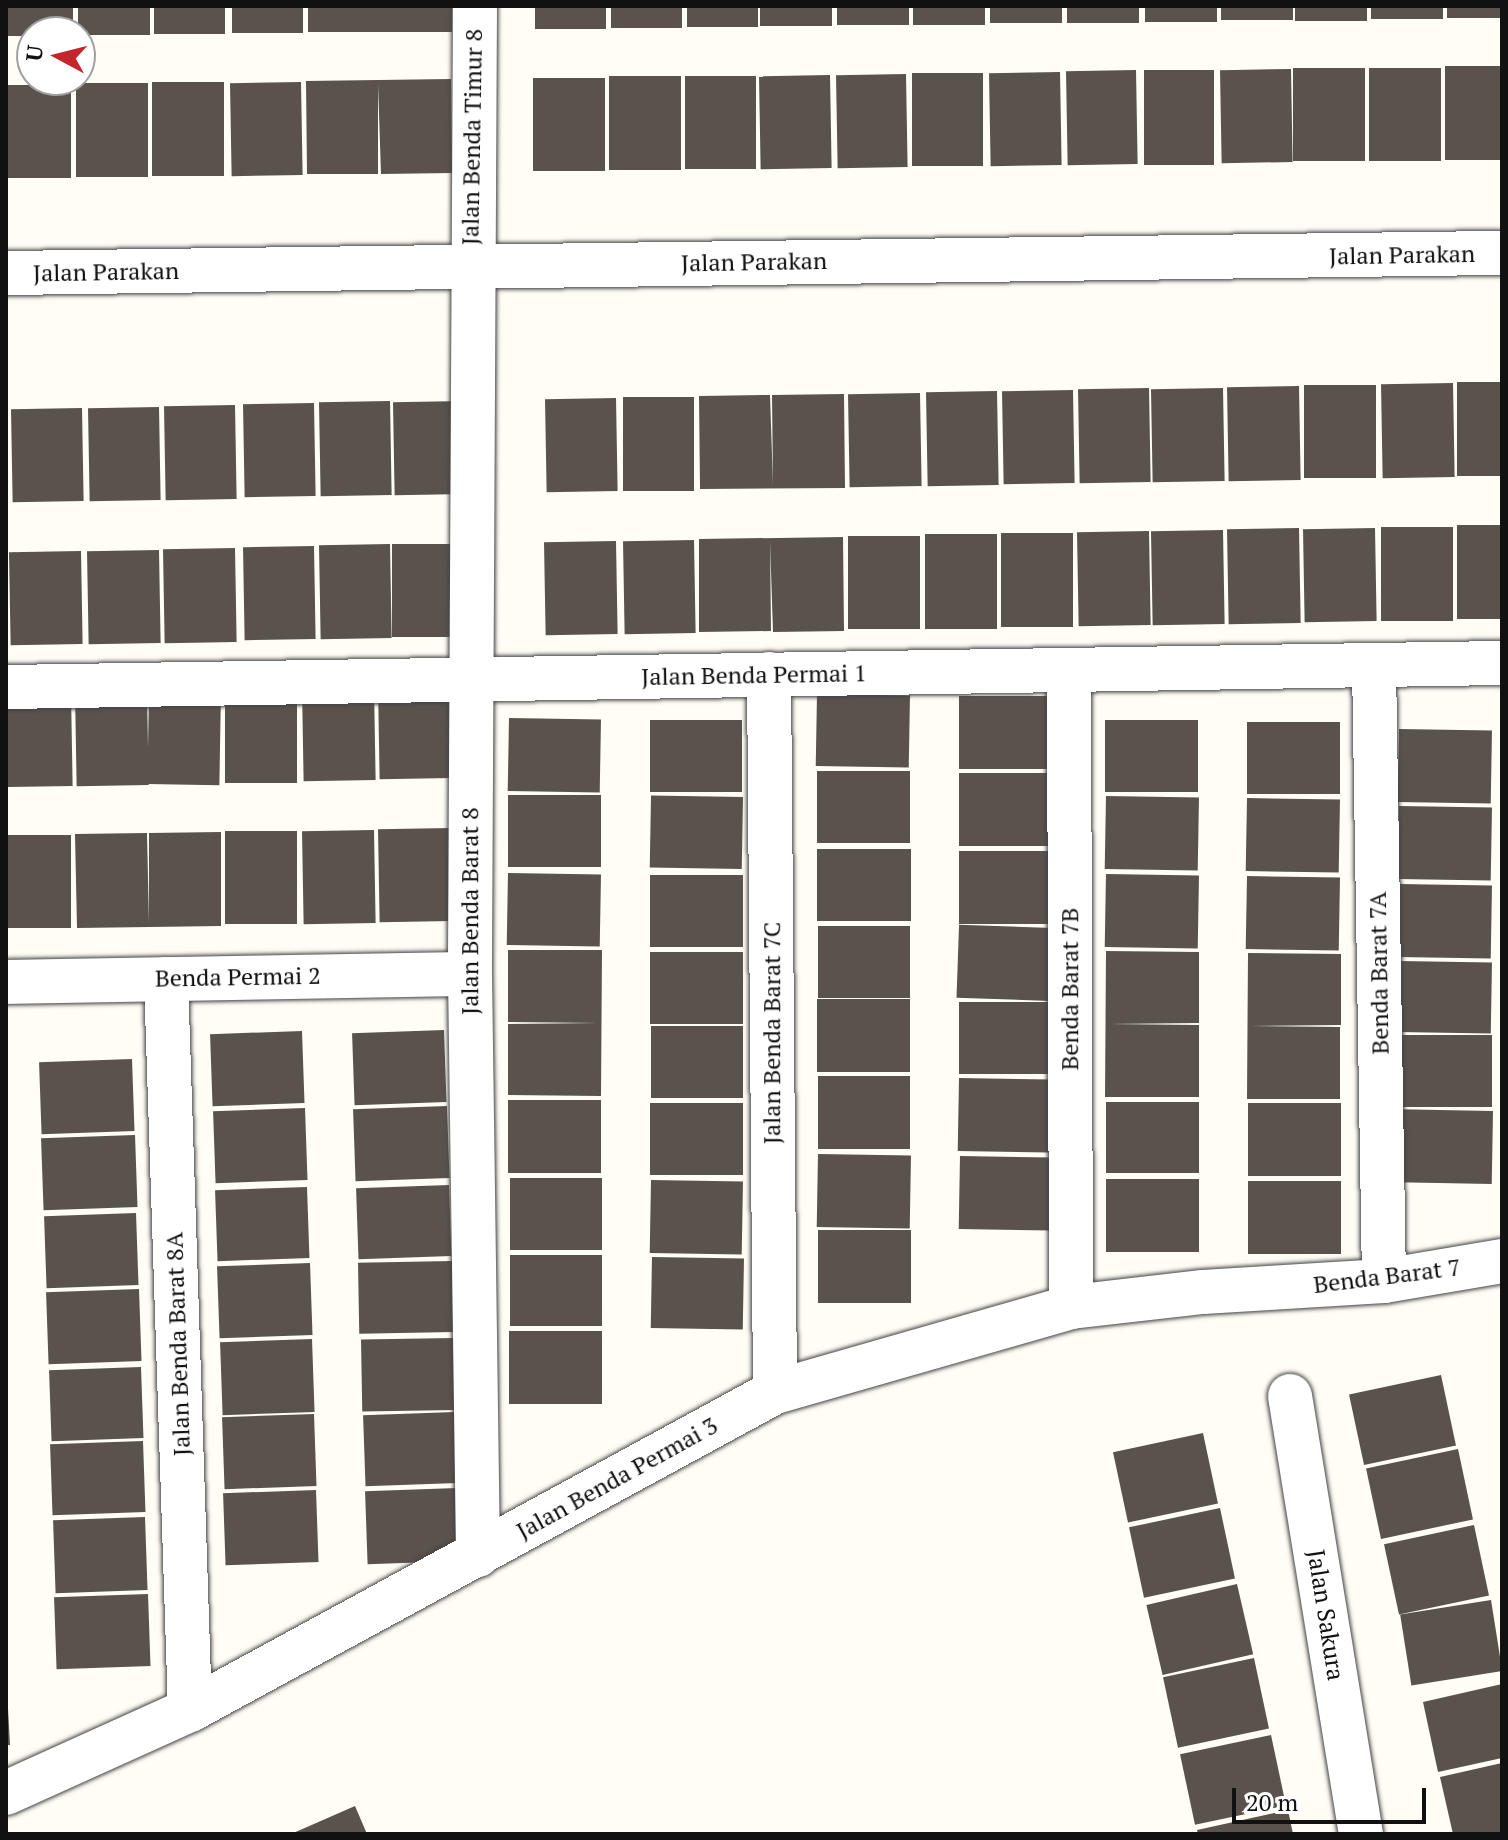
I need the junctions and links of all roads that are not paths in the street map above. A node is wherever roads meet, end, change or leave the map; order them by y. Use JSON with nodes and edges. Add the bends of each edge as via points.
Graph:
{"nodes":[{"id":1,"x":475,"y":6,"type":"edge"},
{"id":2,"x":1502,"y":253,"type":"edge"},
{"id":3,"x":470,"y":267,"type":"junction"},
{"id":4,"x":6,"y":273,"type":"edge"},
{"id":5,"x":1502,"y":663,"type":"edge"},
{"id":6,"x":1374,"y":665,"type":"junction"},
{"id":7,"x":1069,"y":670,"type":"junction"},
{"id":8,"x":769,"y":674,"type":"junction"},
{"id":9,"x":469,"y":679,"type":"junction"},
{"id":10,"x":6,"y":687,"type":"edge"},
{"id":11,"x":470,"y":974,"type":"junction"},
{"id":12,"x":166,"y":979,"type":"junction"},
{"id":13,"x":6,"y":982,"type":"edge"},
{"id":14,"x":1502,"y":1261,"type":"edge"},
{"id":15,"x":1384,"y":1281,"type":"junction"},
{"id":16,"x":1271,"y":1289,"type":"joint"},
{"id":17,"x":1071,"y":1307,"type":"junction"},
{"id":18,"x":775,"y":1392,"type":"junction"},
{"id":19,"x":1290,"y":1396,"type":"dead end"},
{"id":20,"x":478,"y":1555,"type":"junction"},
{"id":21,"x":190,"y":1710,"type":"junction"},
{"id":22,"x":6,"y":1793,"type":"edge"},
{"id":23,"x":1361,"y":1834,"type":"edge"}],
"edges":[{"from":1,"to":3,"type":"street","name":"Jalan Benda Timur 8"},
{"from":2,"to":3,"type":"street","name":"Jalan Parakan"},
{"from":3,"to":4,"type":"street","name":"Jalan Parakan"},
{"from":3,"to":9,"type":"street","name":"Jalan Benda Barat 8"},
{"from":5,"to":6,"type":"street","name":"Jalan Benda Permai 1"},
{"from":6,"to":7,"type":"street","name":"Jalan Benda Permai 1"},
{"from":6,"to":15,"type":"street","name":"Benda Barat 7A"},
{"from":7,"to":8,"type":"street","name":"Jalan Benda Permai 1"},
{"from":7,"to":17,"type":"street","name":"Benda Barat 7B"},
{"from":8,"to":9,"type":"street","name":"Jalan Benda Permai 1"},
{"from":8,"to":18,"type":"street","name":"Jalan Benda Barat 7C"},
{"from":9,"to":10,"type":"street","name":"Jalan Benda Permai 1"},
{"from":9,"to":11,"type":"street","name":"Jalan Benda Barat 8"},
{"from":11,"to":12,"type":"street","name":"Benda Permai 2"},
{"from":11,"to":20,"type":"street","name":"Jalan Benda Barat 8"},
{"from":12,"to":13,"type":"street","name":"Benda Permai 2"},
{"from":12,"to":21,"type":"street","name":"Jalan Benda Barat 8A"},
{"from":14,"to":15,"type":"street","name":"Benda Barat 7"},
{"from":15,"to":16,"type":"street","name":"Benda Barat 7"},
{"from":16,"to":17,"type":"street","name":"Jalan Benda Permai 3"},
{"from":17,"to":18,"type":"street","name":"Jalan Benda Permai 3"},
{"from":18,"to":20,"type":"street","name":"Jalan Benda Permai 3"},
{"from":19,"to":23,"type":"street","name":"Jalan Sakura"},
{"from":20,"to":21,"type":"street","name":"Jalan Benda Permai 3"},
{"from":21,"to":22,"type":"street","name":"Jalan Benda Permai 3"}]}
